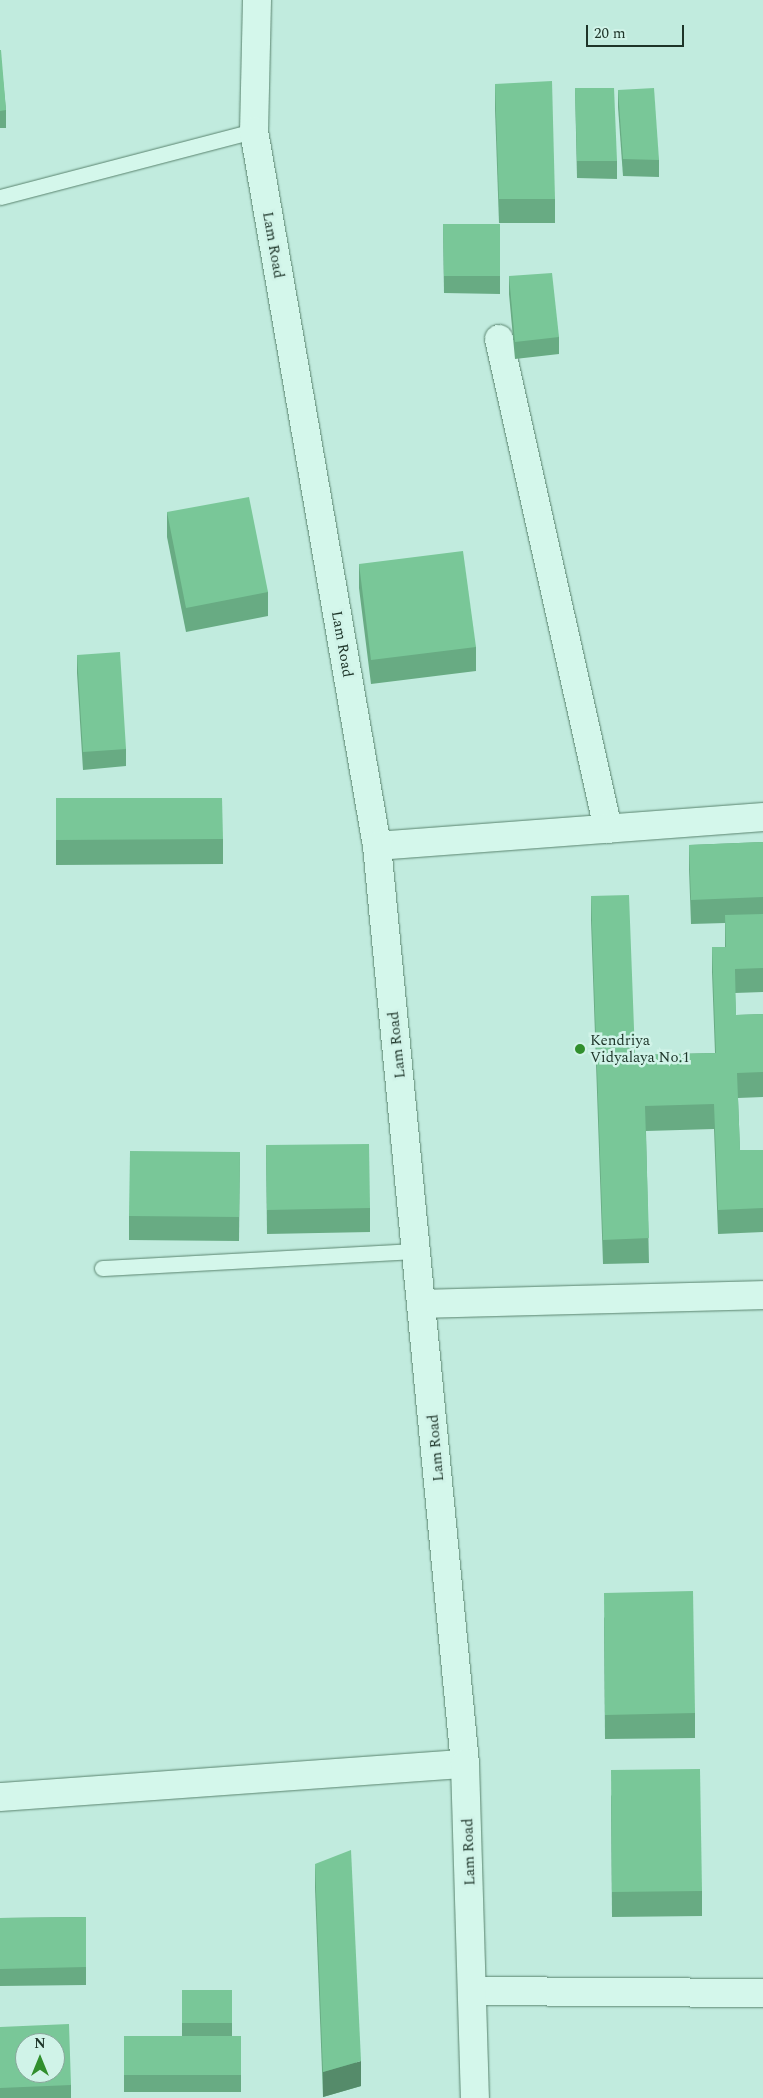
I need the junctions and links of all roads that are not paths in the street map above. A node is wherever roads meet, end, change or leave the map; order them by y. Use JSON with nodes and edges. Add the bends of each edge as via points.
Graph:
{"nodes":[{"id":1,"x":257,"y":0,"type":"edge"},
{"id":2,"x":254,"y":131,"type":"junction"},
{"id":3,"x":0,"y":197,"type":"edge"},
{"id":4,"x":499,"y":339,"type":"dead end"},
{"id":5,"x":763,"y":817,"type":"edge"},
{"id":6,"x":608,"y":829,"type":"junction"},
{"id":7,"x":377,"y":846,"type":"junction"},
{"id":8,"x":417,"y":1251,"type":"junction"},
{"id":9,"x":102,"y":1268,"type":"dead end"},
{"id":10,"x":763,"y":1295,"type":"edge"},
{"id":11,"x":423,"y":1304,"type":"junction"},
{"id":12,"x":466,"y":1764,"type":"junction"},
{"id":13,"x":0,"y":1797,"type":"edge"},
{"id":14,"x":474,"y":1991,"type":"junction"},
{"id":15,"x":763,"y":1993,"type":"edge"},
{"id":16,"x":475,"y":2098,"type":"edge"}],
"edges":[{"from":1,"to":2,"type":"main road","name":"Lam Road"},
{"from":2,"to":3,"type":"lane"},
{"from":2,"to":7,"type":"main road","name":"Lam Road"},
{"from":4,"to":6,"type":"main road"},
{"from":5,"to":6,"type":"main road"},
{"from":6,"to":7,"type":"main road"},
{"from":7,"to":8,"type":"main road","name":"Lam Road"},
{"from":8,"to":9,"type":"lane"},
{"from":8,"to":11,"type":"main road","name":"Lam Road"},
{"from":10,"to":11,"type":"main road"},
{"from":11,"to":12,"type":"main road","name":"Lam Road"},
{"from":12,"to":13,"type":"main road"},
{"from":12,"to":14,"type":"main road","name":"Lam Road"},
{"from":14,"to":15,"type":"main road"},
{"from":14,"to":16,"type":"main road","name":"Lam Road"}]}
